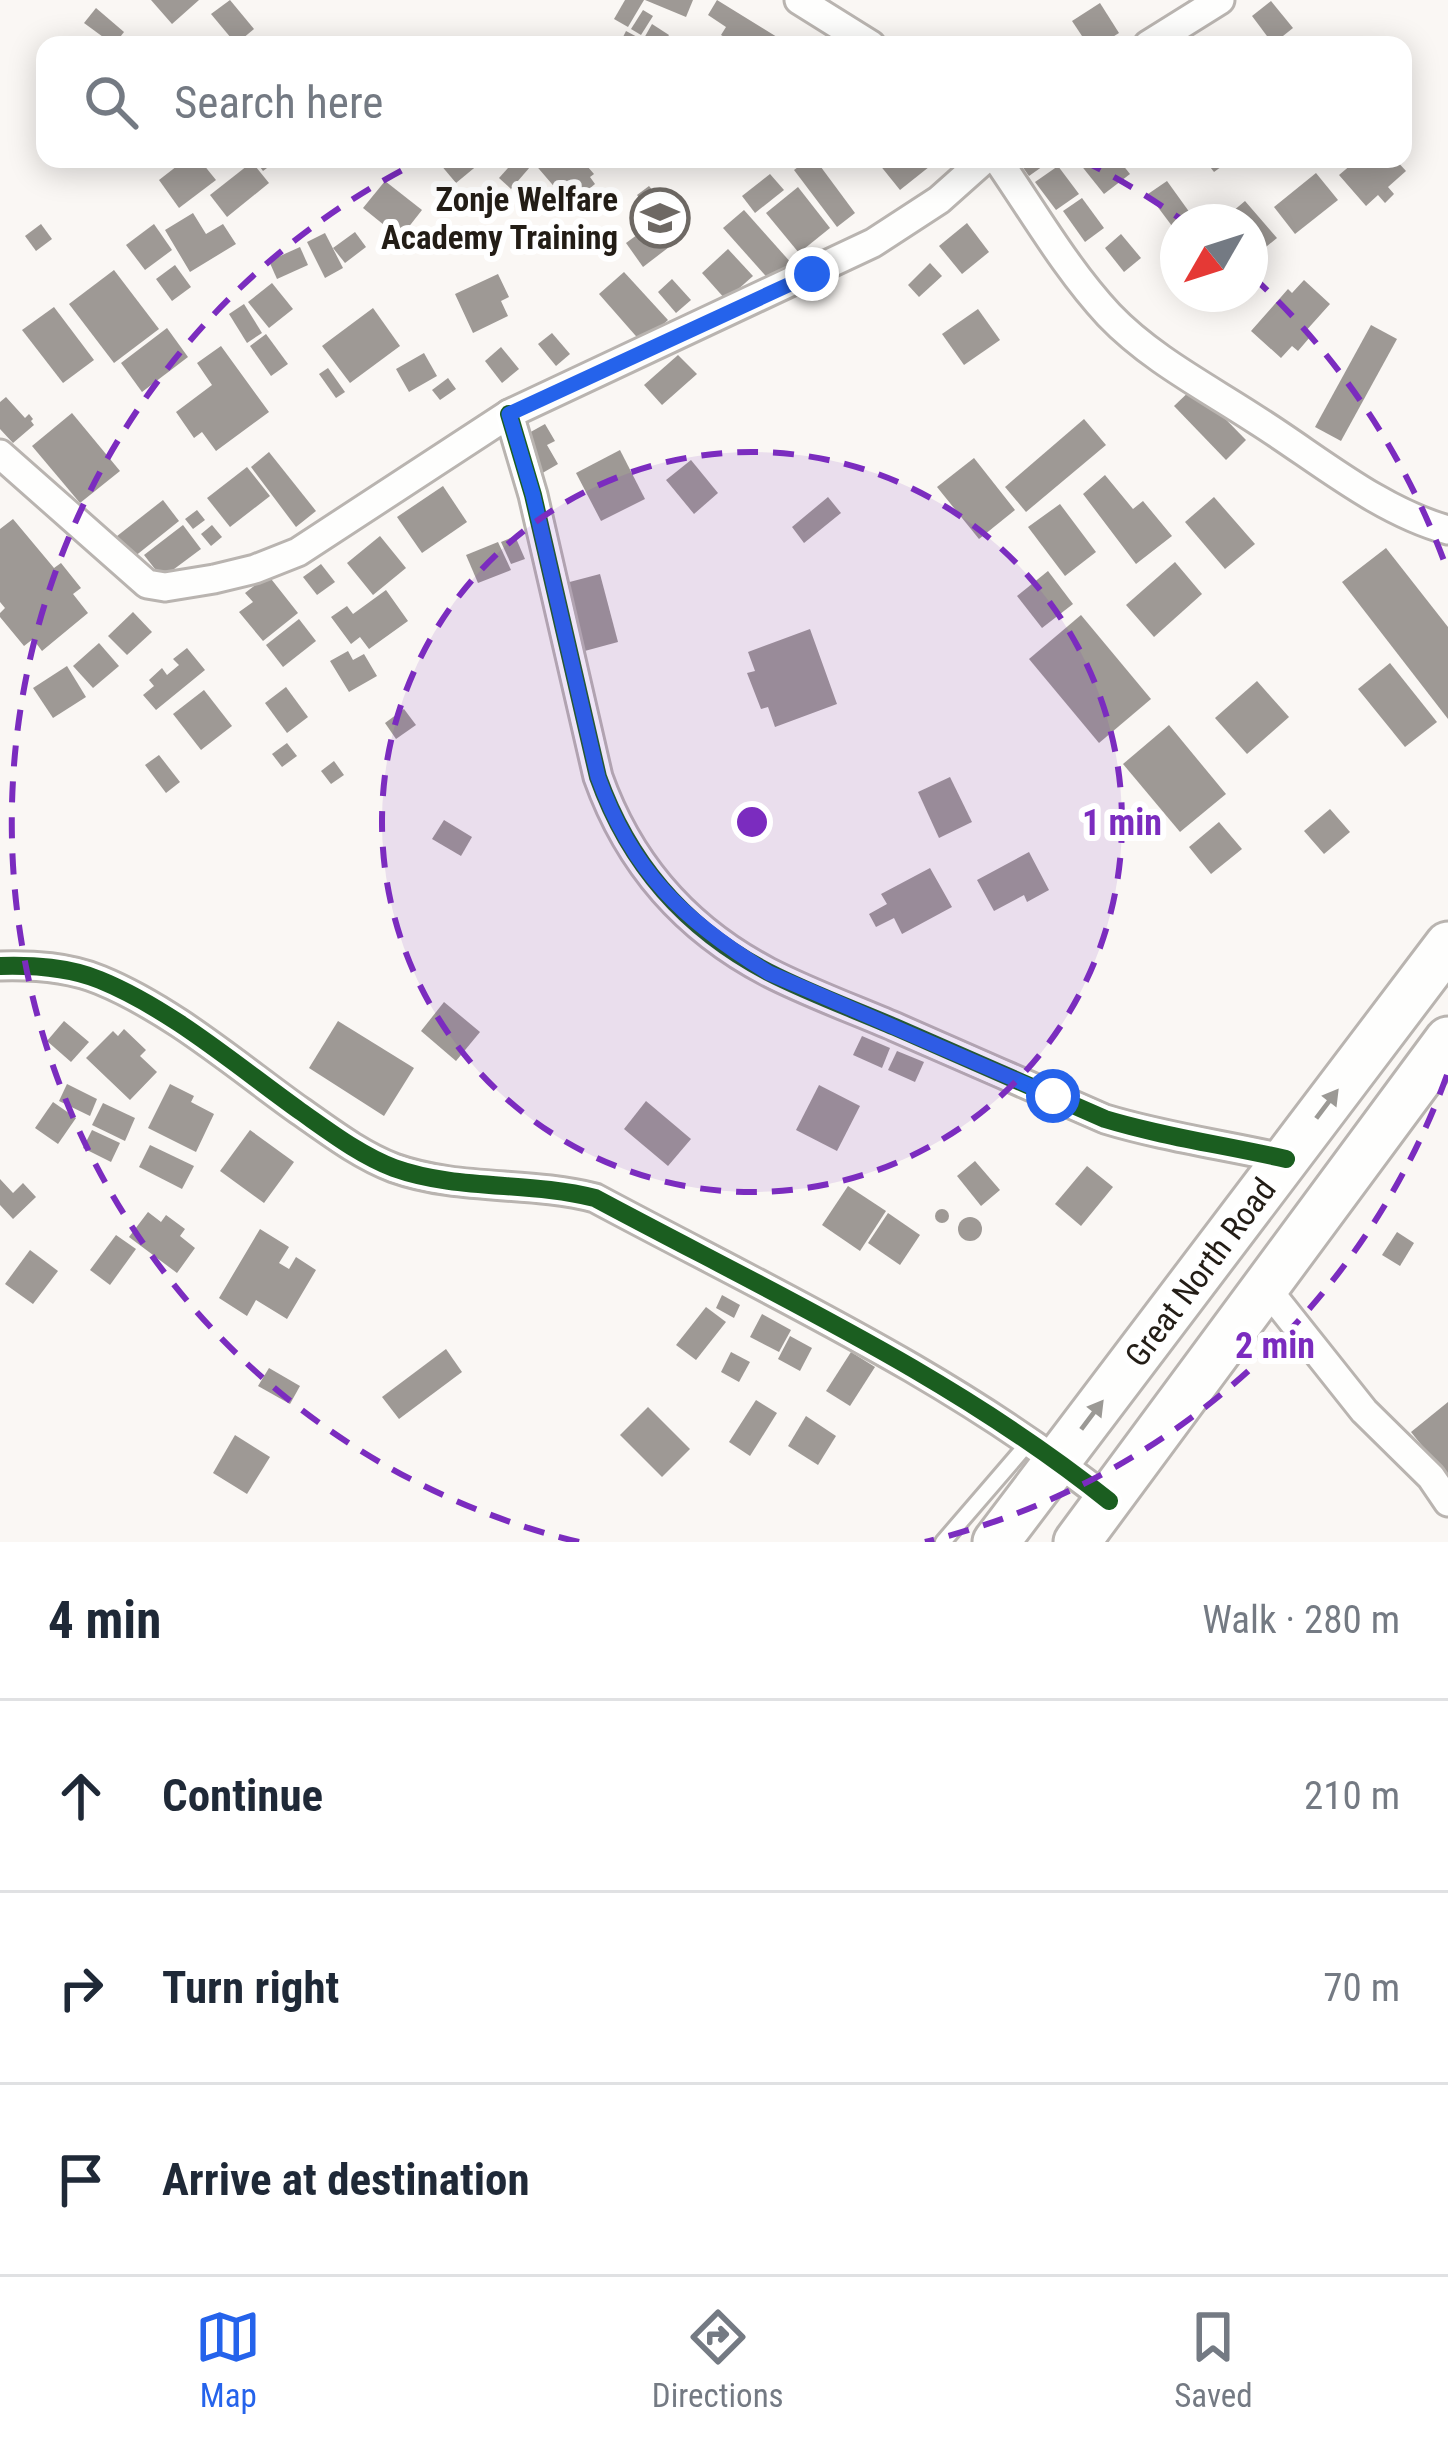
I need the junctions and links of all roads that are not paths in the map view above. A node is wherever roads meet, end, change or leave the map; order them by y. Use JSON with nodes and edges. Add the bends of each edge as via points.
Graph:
{"nodes":[{"id":1,"x":799,"y":0,"type":"edge"},
{"id":2,"x":1220,"y":0,"type":"edge"},
{"id":3,"x":857,"y":36,"type":"edge"},
{"id":4,"x":1162,"y":36,"type":"edge"},
{"id":5,"x":975,"y":168,"type":"edge"},
{"id":6,"x":1003,"y":168,"type":"edge"},
{"id":7,"x":509,"y":414,"type":"junction"},
{"id":8,"x":0,"y":454,"type":"edge"},
{"id":9,"x":1448,"y":530,"type":"edge"},
{"id":10,"x":1448,"y":945,"type":"edge"},
{"id":11,"x":0,"y":965,"type":"edge"},
{"id":12,"x":1448,"y":1040,"type":"edge"},
{"id":13,"x":1286,"y":1159,"type":"junction"},
{"id":14,"x":1267,"y":1289,"type":"junction"},
{"id":15,"x":1044,"y":1450,"type":"junction"},
{"id":16,"x":1109,"y":1501,"type":"junction"},
{"id":17,"x":1448,"y":1502,"type":"edge"},
{"id":18,"x":943,"y":1542,"type":"edge"},
{"id":19,"x":996,"y":1542,"type":"edge"},
{"id":20,"x":1078,"y":1542,"type":"edge"}],
"edges":[{"from":1,"to":3,"type":"street"},
{"from":2,"to":4,"type":"street"},
{"from":5,"to":7,"type":"street","via":[[873,243]]},
{"from":6,"to":9,"type":"street","via":[[1086,288],[1146,348],[1378,499]]},
{"from":7,"to":8,"type":"street","via":[[298,552],[165,587],[147,584]]},
{"from":7,"to":13,"type":"street","via":[[598,777],[633,854],[663,891],[769,973],[1105,1119]]},
{"from":13,"to":10,"type":"highway","name":"Great North Road","one_way":true},
{"from":11,"to":15,"type":"street","via":[[98,979],[157,1009],[350,1146],[394,1168],[595,1198],[940,1382]]},
{"from":12,"to":14,"type":"highway","name":"Great North Road"},
{"from":15,"to":13,"type":"highway","name":"Great North Road","one_way":true},
{"from":14,"to":16,"type":"highway","name":"Great North Road"},
{"from":14,"to":17,"type":"street"},
{"from":15,"to":16,"type":"street"},
{"from":15,"to":18,"type":"lane"},
{"from":15,"to":19,"type":"highway","name":"Great North Road"},
{"from":16,"to":20,"type":"highway","name":"Great North Road"}]}
